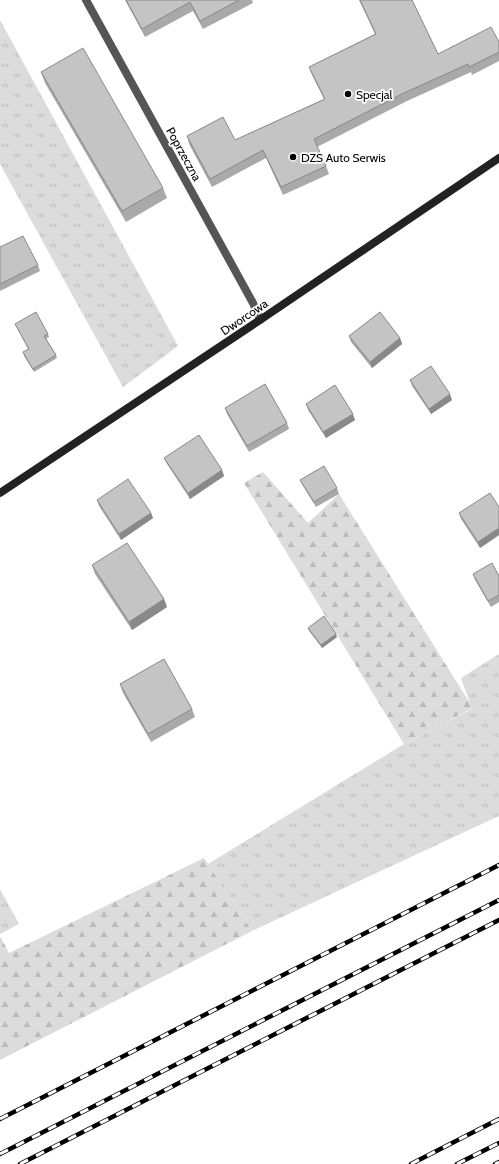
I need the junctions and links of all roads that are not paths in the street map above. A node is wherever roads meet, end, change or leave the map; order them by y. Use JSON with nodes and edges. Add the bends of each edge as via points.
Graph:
{"nodes":[{"id":1,"x":86,"y":0,"type":"edge"},
{"id":2,"x":499,"y":158,"type":"edge"},
{"id":3,"x":260,"y":320,"type":"junction"},
{"id":4,"x":0,"y":492,"type":"edge"}],
"edges":[{"from":1,"to":3,"type":"street","name":"Poprzeczna"},
{"from":2,"to":3,"type":"main road","name":"Dworcowa"},
{"from":3,"to":4,"type":"main road","name":"Dworcowa"}]}
